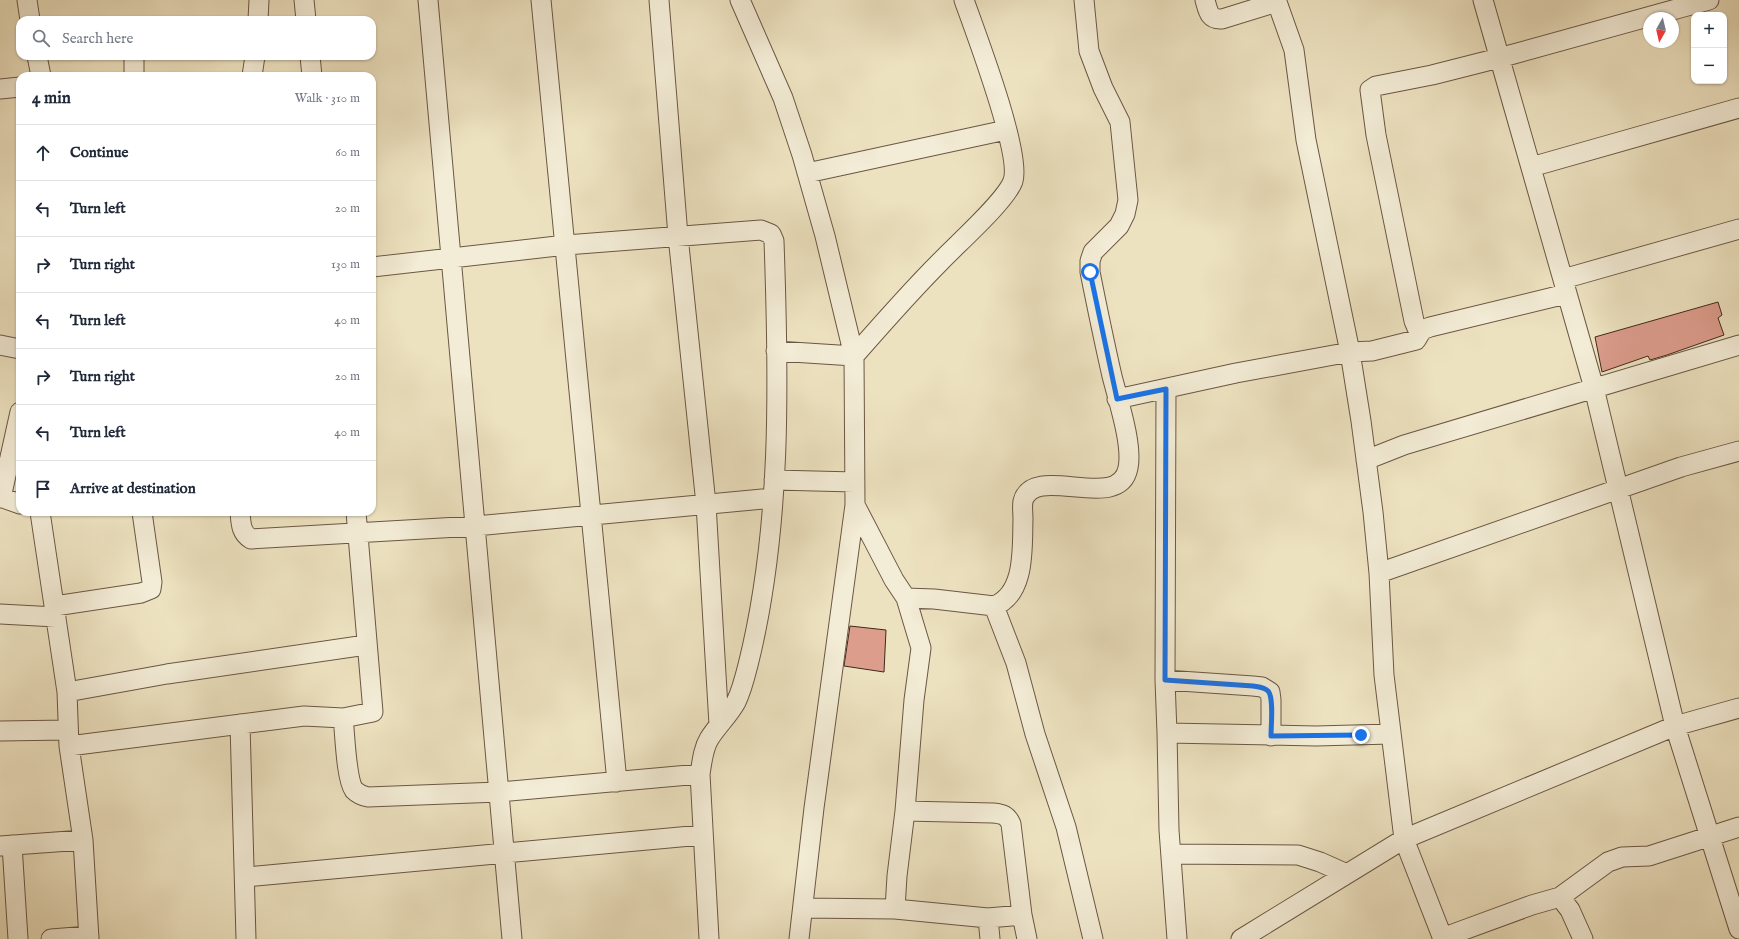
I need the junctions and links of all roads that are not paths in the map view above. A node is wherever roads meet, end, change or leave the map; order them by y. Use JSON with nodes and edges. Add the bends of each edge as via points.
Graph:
{"nodes":[{"id":1,"x":26,"y":0,"type":"edge"},
{"id":2,"x":259,"y":0,"type":"edge"},
{"id":3,"x":304,"y":0,"type":"edge"},
{"id":4,"x":428,"y":0,"type":"edge"},
{"id":5,"x":541,"y":0,"type":"edge"},
{"id":6,"x":659,"y":0,"type":"edge"},
{"id":7,"x":740,"y":0,"type":"edge"},
{"id":8,"x":964,"y":0,"type":"edge"},
{"id":9,"x":1084,"y":0,"type":"edge"},
{"id":10,"x":1205,"y":0,"type":"edge"},
{"id":11,"x":1483,"y":0,"type":"edge"},
{"id":12,"x":1709,"y":0,"type":"edge"},
{"id":13,"x":1279,"y":1,"type":"edge"},
{"id":14,"x":29,"y":16,"type":"edge"},
{"id":15,"x":258,"y":16,"type":"edge"},
{"id":16,"x":306,"y":16,"type":"edge"},
{"id":17,"x":1499,"y":58,"type":"junction"},
{"id":18,"x":39,"y":60,"type":"edge"},
{"id":19,"x":134,"y":60,"type":"edge"},
{"id":20,"x":254,"y":60,"type":"edge"},
{"id":21,"x":310,"y":60,"type":"edge"},
{"id":22,"x":40,"y":72,"type":"edge"},
{"id":23,"x":134,"y":72,"type":"edge"},
{"id":24,"x":253,"y":72,"type":"edge"},
{"id":25,"x":312,"y":72,"type":"edge"},
{"id":26,"x":16,"y":88,"type":"edge"},
{"id":27,"x":0,"y":89,"type":"edge"},
{"id":28,"x":1739,"y":108,"type":"edge"},
{"id":29,"x":1006,"y":130,"type":"junction"},
{"id":30,"x":1531,"y":168,"type":"junction"},
{"id":31,"x":808,"y":173,"type":"junction"},
{"id":32,"x":1739,"y":229,"type":"edge"},
{"id":33,"x":678,"y":236,"type":"junction"},
{"id":34,"x":566,"y":245,"type":"junction"},
{"id":35,"x":452,"y":257,"type":"junction"},
{"id":36,"x":376,"y":266,"type":"edge"},
{"id":37,"x":1565,"y":286,"type":"junction"},
{"id":38,"x":1422,"y":330,"type":"junction"},
{"id":39,"x":0,"y":345,"type":"edge"},
{"id":40,"x":1739,"y":345,"type":"edge"},
{"id":41,"x":16,"y":348,"type":"edge"},
{"id":42,"x":776,"y":351,"type":"junction"},
{"id":43,"x":1350,"y":352,"type":"junction"},
{"id":44,"x":854,"y":356,"type":"junction"},
{"id":45,"x":1594,"y":388,"type":"junction"},
{"id":46,"x":1166,"y":389,"type":"junction"},
{"id":47,"x":1117,"y":399,"type":"junction"},
{"id":48,"x":1739,"y":451,"type":"edge"},
{"id":49,"x":15,"y":457,"type":"edge"},
{"id":50,"x":1366,"y":460,"type":"junction"},
{"id":51,"x":774,"y":480,"type":"junction"},
{"id":52,"x":855,"y":482,"type":"junction"},
{"id":53,"x":1617,"y":489,"type":"junction"},
{"id":54,"x":0,"y":498,"type":"edge"},
{"id":55,"x":773,"y":498,"type":"junction"},
{"id":56,"x":16,"y":503,"type":"edge"},
{"id":57,"x":706,"y":504,"type":"junction"},
{"id":58,"x":855,"y":505,"type":"junction"},
{"id":59,"x":591,"y":515,"type":"junction"},
{"id":60,"x":41,"y":516,"type":"edge"},
{"id":61,"x":143,"y":516,"type":"edge"},
{"id":62,"x":240,"y":516,"type":"edge"},
{"id":63,"x":356,"y":516,"type":"edge"},
{"id":64,"x":476,"y":526,"type":"junction"},
{"id":65,"x":358,"y":532,"type":"junction"},
{"id":66,"x":1379,"y":573,"type":"junction"},
{"id":67,"x":906,"y":598,"type":"junction"},
{"id":68,"x":994,"y":606,"type":"junction"},
{"id":69,"x":55,"y":611,"type":"junction"},
{"id":70,"x":0,"y":614,"type":"edge"},
{"id":71,"x":366,"y":645,"type":"junction"},
{"id":72,"x":1165,"y":680,"type":"junction"},
{"id":73,"x":67,"y":692,"type":"junction"},
{"id":74,"x":1739,"y":708,"type":"edge"},
{"id":75,"x":343,"y":718,"type":"junction"},
{"id":76,"x":240,"y":724,"type":"junction"},
{"id":77,"x":719,"y":725,"type":"junction"},
{"id":78,"x":1675,"y":726,"type":"junction"},
{"id":79,"x":0,"y":731,"type":"edge"},
{"id":80,"x":1167,"y":733,"type":"junction"},
{"id":81,"x":1391,"y":734,"type":"junction"},
{"id":82,"x":1271,"y":736,"type":"junction"},
{"id":83,"x":68,"y":738,"type":"junction"},
{"id":84,"x":700,"y":774,"type":"junction"},
{"id":85,"x":617,"y":782,"type":"junction"},
{"id":86,"x":499,"y":792,"type":"junction"},
{"id":87,"x":905,"y":811,"type":"junction"},
{"id":88,"x":1739,"y":827,"type":"edge"},
{"id":89,"x":702,"y":835,"type":"junction"},
{"id":90,"x":1710,"y":837,"type":"junction"},
{"id":91,"x":1404,"y":839,"type":"junction"},
{"id":92,"x":83,"y":840,"type":"junction"},
{"id":93,"x":6,"y":846,"type":"edge"},
{"id":94,"x":504,"y":854,"type":"junction"},
{"id":95,"x":1171,"y":854,"type":"junction"},
{"id":96,"x":1348,"y":874,"type":"junction"},
{"id":97,"x":245,"y":877,"type":"junction"},
{"id":98,"x":1560,"y":897,"type":"junction"},
{"id":99,"x":803,"y":908,"type":"junction"},
{"id":100,"x":896,"y":910,"type":"junction"},
{"id":101,"x":1022,"y":915,"type":"junction"},
{"id":102,"x":988,"y":918,"type":"junction"},
{"id":103,"x":1739,"y":929,"type":"edge"},
{"id":104,"x":89,"y":938,"type":"edge"},
{"id":105,"x":18,"y":939,"type":"edge"},
{"id":106,"x":51,"y":939,"type":"edge"},
{"id":107,"x":246,"y":939,"type":"edge"},
{"id":108,"x":512,"y":939,"type":"edge"},
{"id":109,"x":709,"y":939,"type":"edge"},
{"id":110,"x":800,"y":939,"type":"edge"},
{"id":111,"x":990,"y":939,"type":"edge"},
{"id":112,"x":1027,"y":939,"type":"edge"},
{"id":113,"x":1093,"y":939,"type":"edge"},
{"id":114,"x":1177,"y":939,"type":"edge"},
{"id":115,"x":1241,"y":939,"type":"edge"},
{"id":116,"x":1442,"y":939,"type":"edge"},
{"id":117,"x":1583,"y":939,"type":"edge"}],
"edges":[{"from":1,"to":14,"type":"street"},
{"from":2,"to":15,"type":"street"},
{"from":3,"to":16,"type":"street"},
{"from":4,"to":35,"type":"street"},
{"from":5,"to":34,"type":"street"},
{"from":6,"to":33,"type":"street"},
{"from":7,"to":31,"type":"street","via":[[783,98]]},
{"from":8,"to":29,"type":"street","via":[[990,72]]},
{"from":9,"to":47,"type":"street","via":[[1089,51],[1120,122],[1128,200],[1119,226],[1093,252],[1090,260],[1090,272]]},
{"from":10,"to":13,"type":"street","via":[[1210,16],[1216,20]]},
{"from":11,"to":17,"type":"street"},
{"from":12,"to":17,"type":"street"},
{"from":13,"to":43,"type":"street","via":[[1294,50],[1312,175]]},
{"from":17,"to":30,"type":"street"},
{"from":17,"to":38,"type":"street","via":[[1376,86],[1370,90],[1376,135],[1402,268],[1414,321],[1417,328]]},
{"from":18,"to":22,"type":"street"},
{"from":19,"to":23,"type":"street"},
{"from":20,"to":24,"type":"street"},
{"from":21,"to":25,"type":"street"},
{"from":26,"to":27,"type":"street"},
{"from":28,"to":30,"type":"street"},
{"from":29,"to":31,"type":"street"},
{"from":29,"to":44,"type":"street","via":[[1014,167],[1013,181],[1002,198]]},
{"from":30,"to":37,"type":"street"},
{"from":31,"to":44,"type":"street"},
{"from":32,"to":37,"type":"street"},
{"from":33,"to":34,"type":"street"},
{"from":33,"to":42,"type":"street","via":[[761,230],[771,234],[774,242]]},
{"from":33,"to":57,"type":"street"},
{"from":34,"to":35,"type":"street"},
{"from":34,"to":59,"type":"street"},
{"from":35,"to":36,"type":"street"},
{"from":35,"to":64,"type":"street"},
{"from":37,"to":38,"type":"street"},
{"from":37,"to":45,"type":"street"},
{"from":38,"to":43,"type":"street","via":[[1416,340],[1372,352]]},
{"from":39,"to":41,"type":"street"},
{"from":40,"to":45,"type":"street"},
{"from":42,"to":44,"type":"street"},
{"from":42,"to":51,"type":"street"},
{"from":43,"to":46,"type":"street"},
{"from":43,"to":50,"type":"street"},
{"from":44,"to":52,"type":"street"},
{"from":45,"to":50,"type":"street","via":[[1404,444]]},
{"from":45,"to":53,"type":"street"},
{"from":46,"to":47,"type":"street"},
{"from":46,"to":72,"type":"street"},
{"from":47,"to":68,"type":"street","via":[[1129,451],[1125,476],[1118,484],[1107,487],[1077,488],[1051,485],[1034,487],[1029,491],[1024,501],[1018,578],[1012,593],[1003,602]]},
{"from":48,"to":53,"type":"street"},
{"from":49,"to":54,"type":"street"},
{"from":50,"to":66,"type":"street"},
{"from":51,"to":52,"type":"street"},
{"from":51,"to":55,"type":"street"},
{"from":52,"to":58,"type":"street"},
{"from":53,"to":66,"type":"street"},
{"from":53,"to":78,"type":"street"},
{"from":54,"to":56,"type":"street"},
{"from":55,"to":57,"type":"street"},
{"from":55,"to":77,"type":"street","via":[[763,590],[747,666],[736,702]]},
{"from":57,"to":59,"type":"street"},
{"from":57,"to":77,"type":"street"},
{"from":58,"to":67,"type":"street"},
{"from":58,"to":99,"type":"street"},
{"from":59,"to":64,"type":"street"},
{"from":59,"to":85,"type":"street"},
{"from":60,"to":69,"type":"street"},
{"from":61,"to":69,"type":"street","via":[[151,568],[151,588],[141,593]]},
{"from":62,"to":65,"type":"street","via":[[242,530],[245,536],[251,539]]},
{"from":63,"to":65,"type":"street"},
{"from":64,"to":65,"type":"street"},
{"from":64,"to":86,"type":"street"},
{"from":65,"to":71,"type":"street"},
{"from":66,"to":81,"type":"street","via":[[1384,675]]},
{"from":67,"to":68,"type":"street"},
{"from":67,"to":87,"type":"street","via":[[921,648]]},
{"from":68,"to":113,"type":"street","via":[[1016,663],[1035,734],[1066,827]]},
{"from":69,"to":70,"type":"street"},
{"from":69,"to":73,"type":"street"},
{"from":71,"to":73,"type":"street","via":[[167,674]]},
{"from":71,"to":75,"type":"street","via":[[373,712]]},
{"from":72,"to":80,"type":"street"},
{"from":72,"to":82,"type":"street","via":[[1266,689],[1270,692],[1271,700]]},
{"from":73,"to":83,"type":"street"},
{"from":74,"to":78,"type":"street"},
{"from":75,"to":76,"type":"street","via":[[304,716]]},
{"from":75,"to":86,"type":"street","via":[[352,786],[361,795],[368,797]]},
{"from":76,"to":83,"type":"street"},
{"from":76,"to":97,"type":"street"},
{"from":77,"to":84,"type":"street","via":[[705,748]]},
{"from":78,"to":90,"type":"street"},
{"from":78,"to":91,"type":"street"},
{"from":79,"to":83,"type":"street"},
{"from":80,"to":82,"type":"street"},
{"from":80,"to":95,"type":"street"},
{"from":81,"to":82,"type":"street"},
{"from":81,"to":91,"type":"street"},
{"from":83,"to":92,"type":"street"},
{"from":84,"to":85,"type":"street"},
{"from":84,"to":89,"type":"street"},
{"from":85,"to":86,"type":"street"},
{"from":86,"to":94,"type":"street"},
{"from":87,"to":100,"type":"street","via":[[897,876]]},
{"from":87,"to":101,"type":"street","via":[[993,813],[1008,817]]},
{"from":88,"to":90,"type":"street"},
{"from":89,"to":94,"type":"street"},
{"from":89,"to":109,"type":"street"},
{"from":90,"to":98,"type":"street","via":[[1649,856],[1622,857],[1608,862]]},
{"from":90,"to":103,"type":"street"},
{"from":91,"to":96,"type":"street"},
{"from":91,"to":116,"type":"street"},
{"from":92,"to":93,"type":"street"},
{"from":92,"to":104,"type":"street"},
{"from":93,"to":105,"type":"street"},
{"from":94,"to":97,"type":"street"},
{"from":94,"to":108,"type":"street"},
{"from":95,"to":96,"type":"street","via":[[1298,855]]},
{"from":95,"to":114,"type":"street"},
{"from":96,"to":115,"type":"street"},
{"from":97,"to":107,"type":"street"},
{"from":98,"to":116,"type":"street"},
{"from":98,"to":117,"type":"street","via":[[1573,915]]},
{"from":99,"to":100,"type":"street"},
{"from":99,"to":110,"type":"street"},
{"from":100,"to":102,"type":"street"},
{"from":101,"to":102,"type":"street"},
{"from":101,"to":112,"type":"street"},
{"from":102,"to":111,"type":"street"},
{"from":104,"to":106,"type":"street"}]}
